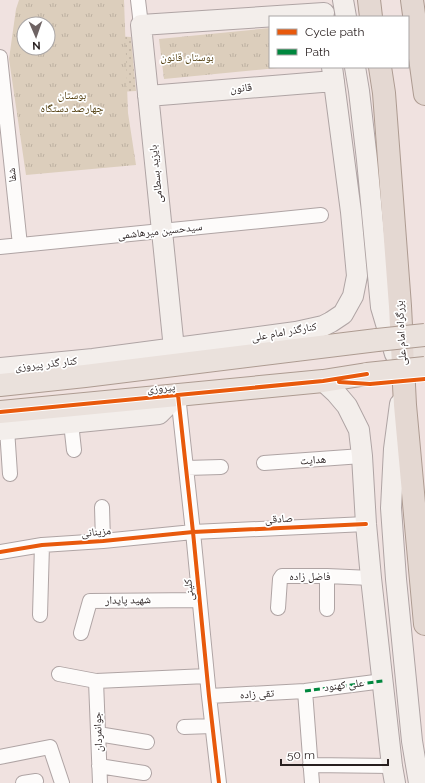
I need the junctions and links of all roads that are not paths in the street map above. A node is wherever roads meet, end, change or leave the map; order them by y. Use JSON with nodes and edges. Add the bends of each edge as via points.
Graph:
{"nodes":[{"id":1,"x":138,"y":0,"type":"edge"},
{"id":2,"x":343,"y":0,"type":"edge"},
{"id":3,"x":369,"y":0,"type":"edge"},
{"id":4,"x":412,"y":0,"type":"edge"},
{"id":5,"x":323,"y":10,"type":"edge"},
{"id":6,"x":346,"y":16,"type":"edge"},
{"id":7,"x":371,"y":16,"type":"edge"},
{"id":8,"x":141,"y":25,"type":"junction"},
{"id":9,"x":0,"y":57,"type":"edge"},
{"id":10,"x":355,"y":68,"type":"edge"},
{"id":11,"x":380,"y":68,"type":"edge"},
{"id":12,"x":333,"y":74,"type":"edge"},
{"id":13,"x":1,"y":82,"type":"edge"},
{"id":14,"x":425,"y":94,"type":"edge"},
{"id":15,"x":148,"y":96,"type":"junction"},
{"id":16,"x":7,"y":184,"type":"edge"},
{"id":17,"x":321,"y":215,"type":"dead end"},
{"id":18,"x":162,"y":231,"type":"junction"},
{"id":19,"x":20,"y":245,"type":"junction"},
{"id":20,"x":0,"y":247,"type":"edge"},
{"id":21,"x":417,"y":336,"type":"edge"},
{"id":22,"x":174,"y":349,"type":"junction"},
{"id":23,"x":84,"y":366,"type":"junction"},
{"id":24,"x":0,"y":368,"type":"edge"},
{"id":25,"x":411,"y":374,"type":"edge"},
{"id":26,"x":323,"y":381,"type":"junction"},
{"id":27,"x":0,"y":385,"type":"edge"},
{"id":28,"x":178,"y":395,"type":"junction"},
{"id":29,"x":71,"y":423,"type":"junction"},
{"id":30,"x":2,"y":424,"type":"edge"},
{"id":31,"x":74,"y":450,"type":"dead end"},
{"id":32,"x":362,"y":456,"type":"junction"},
{"id":33,"x":264,"y":463,"type":"dead end"},
{"id":34,"x":221,"y":467,"type":"dead end"},
{"id":35,"x":186,"y":468,"type":"junction"},
{"id":36,"x":10,"y":474,"type":"dead end"},
{"id":37,"x":102,"y":507,"type":"dead end"},
{"id":38,"x":366,"y":524,"type":"junction"},
{"id":39,"x":193,"y":532,"type":"junction"},
{"id":40,"x":103,"y":541,"type":"junction"},
{"id":41,"x":42,"y":545,"type":"junction"},
{"id":42,"x":0,"y":552,"type":"edge"},
{"id":43,"x":327,"y":576,"type":"junction"},
{"id":44,"x":371,"y":578,"type":"junction"},
{"id":45,"x":199,"y":600,"type":"junction"},
{"id":46,"x":278,"y":608,"type":"dead end"},
{"id":47,"x":327,"y":609,"type":"dead end"},
{"id":48,"x":40,"y":615,"type":"dead end"},
{"id":49,"x":425,"y":624,"type":"edge"},
{"id":50,"x":81,"y":633,"type":"dead end"},
{"id":51,"x":58,"y":674,"type":"dead end"},
{"id":52,"x":207,"y":676,"type":"junction"},
{"id":53,"x":96,"y":681,"type":"junction"},
{"id":54,"x":383,"y":681,"type":"junction"},
{"id":55,"x":305,"y":691,"type":"junction"},
{"id":56,"x":209,"y":696,"type":"junction"},
{"id":57,"x":212,"y":726,"type":"junction"},
{"id":58,"x":184,"y":727,"type":"dead end"},
{"id":59,"x":98,"y":734,"type":"junction"},
{"id":60,"x":147,"y":742,"type":"dead end"},
{"id":61,"x":0,"y":757,"type":"edge"},
{"id":62,"x":310,"y":765,"type":"junction"},
{"id":63,"x":99,"y":766,"type":"junction"},
{"id":64,"x":144,"y":773,"type":"dead end"},
{"id":65,"x":394,"y":774,"type":"edge"},
{"id":66,"x":62,"y":783,"type":"edge"},
{"id":67,"x":100,"y":783,"type":"edge"},
{"id":68,"x":219,"y":783,"type":"edge"},
{"id":69,"x":312,"y":783,"type":"edge"},
{"id":70,"x":419,"y":783,"type":"edge"}],
"edges":[{"from":1,"to":8,"type":"street","name":"بایزید بسطامی"},
{"from":2,"to":6,"type":"main road"},
{"from":3,"to":7,"type":"highway"},
{"from":4,"to":14,"type":"highway"},
{"from":5,"to":8,"type":"main road"},
{"from":8,"to":15,"type":"main road","name":"بایزید بسطامی"},
{"from":9,"to":13,"type":"street","name":"شفا"},
{"from":10,"to":25,"type":"main road","via":[[381,307]]},
{"from":11,"to":25,"type":"highway","name":"بزرگراه امام علی","via":[[400,306]]},
{"from":12,"to":15,"type":"main road","name":"قانون"},
{"from":12,"to":22,"type":"main road","name":"کنارگذر امام علی","via":[[357,276],[352,296],[343,314],[323,326],[296,332]]},
{"from":13,"to":16,"type":"street","name":"شفا"},
{"from":15,"to":18,"type":"main road","name":"بایزید بسطامی"},
{"from":16,"to":19,"type":"street","name":"شفا"},
{"from":17,"to":18,"type":"street","name":"سیدحسین میرهاشمی"},
{"from":18,"to":19,"type":"street","name":"سیدحسین میرهاشمی"},
{"from":18,"to":22,"type":"main road","name":"بایزید بسطامی"},
{"from":19,"to":20,"type":"street","name":"سیدحسین میرهاشمی"},
{"from":21,"to":23,"type":"main road","name":"پیروزی","bridge":true},
{"from":21,"to":25,"type":"main road"},
{"from":22,"to":23,"type":"main road","name":"کنارگذر امام علی"},
{"from":23,"to":24,"type":"main road","name":"کنار گذر پیروزی"},
{"from":23,"to":27,"type":"main road","name":"پیروزی"},
{"from":25,"to":26,"type":"main road","name":"پیروزی","bridge":true},
{"from":25,"to":49,"type":"highway","name":"بزرگراه امام علی"},
{"from":25,"to":70,"type":"main road","via":[[399,405],[391,508],[412,741]]},
{"from":26,"to":28,"type":"main road","name":"پیروزی"},
{"from":26,"to":32,"type":"main road","via":[[347,406],[359,430]]},
{"from":28,"to":29,"type":"main road","name":"پیروزی","via":[[159,414]]},
{"from":28,"to":30,"type":"main road","name":"پیروزی"},
{"from":28,"to":35,"type":"street","name":"کلینی"},
{"from":29,"to":30,"type":"main road","name":"پیروزی"},
{"from":29,"to":31,"type":"street"},
{"from":30,"to":36,"type":"street"},
{"from":32,"to":33,"type":"street","name":"هدایت"},
{"from":32,"to":38,"type":"main road"},
{"from":34,"to":35,"type":"street"},
{"from":35,"to":39,"type":"street","name":"کلینی"},
{"from":37,"to":40,"type":"street"},
{"from":38,"to":39,"type":"street","name":"صادقی"},
{"from":38,"to":44,"type":"main road"},
{"from":39,"to":40,"type":"street","name":"مزینانی"},
{"from":39,"to":45,"type":"street","name":"کلینی"},
{"from":40,"to":41,"type":"street","name":"مزینانی"},
{"from":41,"to":42,"type":"street","name":"مزینانی"},
{"from":41,"to":48,"type":"street"},
{"from":43,"to":44,"type":"street","name":"فاضل زاده"},
{"from":43,"to":46,"type":"street","name":"فاضل زاده","via":[[282,576]]},
{"from":43,"to":47,"type":"street"},
{"from":44,"to":54,"type":"main road"},
{"from":45,"to":50,"type":"street","name":"شهید پایدار","via":[[90,600]]},
{"from":45,"to":52,"type":"street","name":"کلینی"},
{"from":51,"to":53,"type":"street"},
{"from":52,"to":53,"type":"street"},
{"from":52,"to":56,"type":"street","name":"کلینی"},
{"from":53,"to":59,"type":"street","name":"جوانمردان"},
{"from":54,"to":55,"type":"street","name":"علی کهنود"},
{"from":54,"to":65,"type":"main road"},
{"from":55,"to":56,"type":"street","name":"تقی زاده"},
{"from":55,"to":62,"type":"street"},
{"from":56,"to":57,"type":"street","name":"کلینی"},
{"from":57,"to":58,"type":"street"},
{"from":57,"to":68,"type":"street","name":"کلینی"},
{"from":59,"to":60,"type":"street"},
{"from":59,"to":63,"type":"street","name":"جوانمردان"},
{"from":61,"to":66,"type":"street","via":[[50,747]]},
{"from":62,"to":65,"type":"street"},
{"from":62,"to":69,"type":"street"},
{"from":63,"to":64,"type":"street"},
{"from":63,"to":67,"type":"street","name":"جوانمردان"}]}
